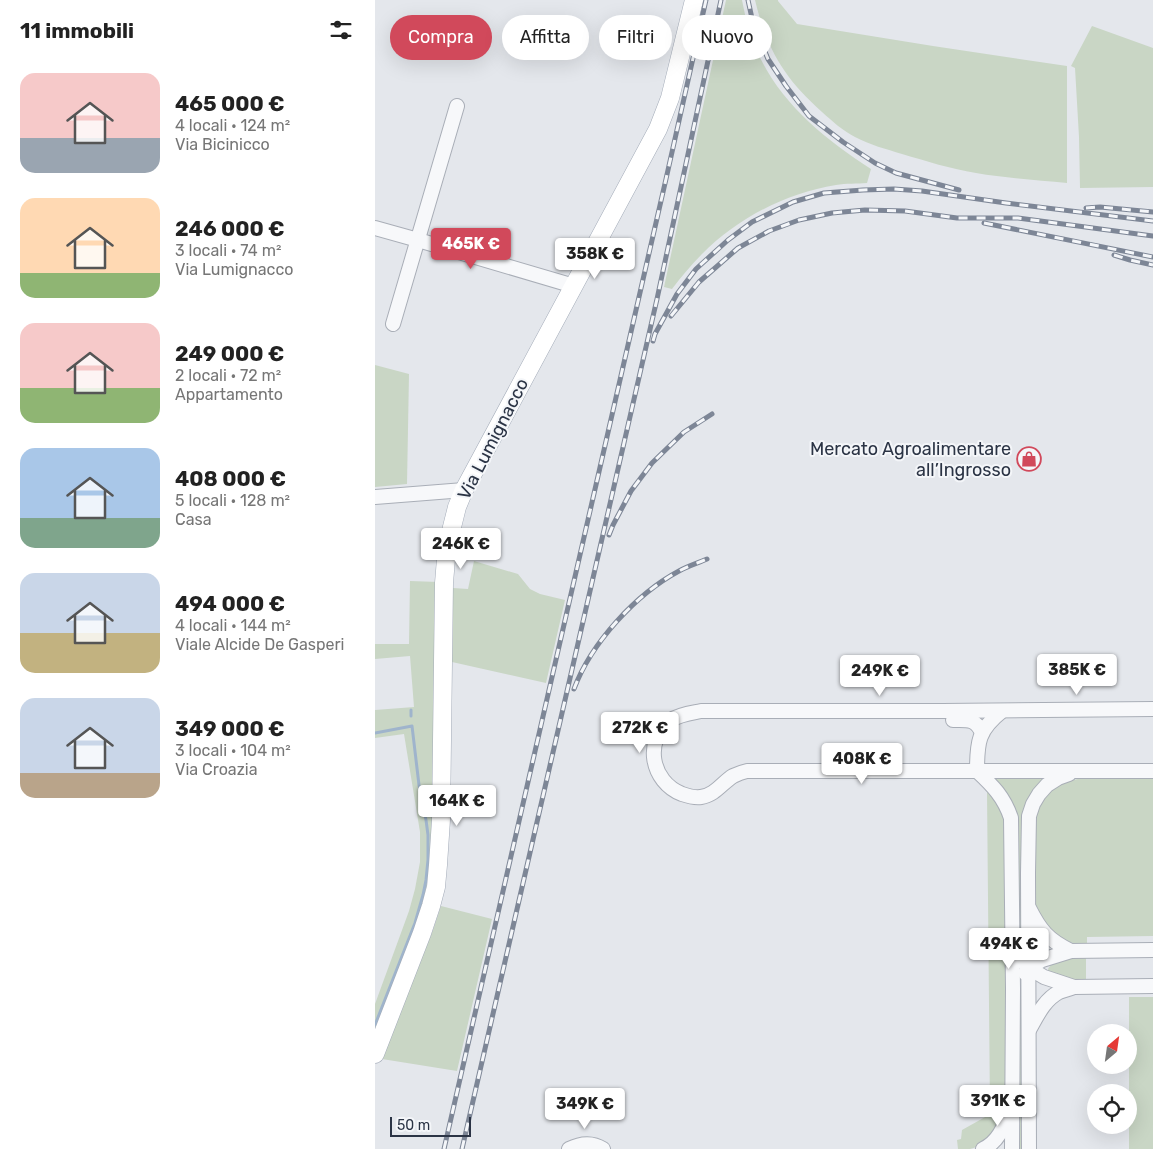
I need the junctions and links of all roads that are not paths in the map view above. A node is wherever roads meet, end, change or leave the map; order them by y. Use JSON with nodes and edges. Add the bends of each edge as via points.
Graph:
{"nodes":[{"id":1,"x":694,"y":0,"type":"edge"},
{"id":2,"x":457,"y":106,"type":"dead end"},
{"id":3,"x":375,"y":228,"type":"edge"},
{"id":4,"x":418,"y":240,"type":"junction"},
{"id":5,"x":574,"y":286,"type":"junction"},
{"id":6,"x":393,"y":324,"type":"dead end"},
{"id":7,"x":464,"y":490,"type":"junction"},
{"id":8,"x":375,"y":497,"type":"edge"},
{"id":9,"x":1153,"y":710,"type":"edge"},
{"id":10,"x":759,"y":711,"type":"junction"},
{"id":11,"x":1002,"y":711,"type":"junction"},
{"id":12,"x":982,"y":733,"type":"junction"},
{"id":13,"x":977,"y":771,"type":"junction"},
{"id":14,"x":1089,"y":771,"type":"junction"},
{"id":15,"x":1153,"y":771,"type":"edge"},
{"id":16,"x":1028,"y":905,"type":"junction"},
{"id":17,"x":1012,"y":948,"type":"junction"},
{"id":18,"x":1153,"y":950,"type":"edge"},
{"id":19,"x":1071,"y":951,"type":"junction"},
{"id":20,"x":1029,"y":968,"type":"junction"},
{"id":21,"x":1153,"y":986,"type":"edge"},
{"id":22,"x":1075,"y":987,"type":"junction"},
{"id":23,"x":1013,"y":989,"type":"junction"},
{"id":24,"x":1029,"y":1031,"type":"junction"},
{"id":25,"x":375,"y":1054,"type":"edge"},
{"id":26,"x":1013,"y":1105,"type":"junction"},
{"id":27,"x":569,"y":1149,"type":"edge"},
{"id":28,"x":603,"y":1149,"type":"edge"},
{"id":29,"x":983,"y":1149,"type":"edge"},
{"id":30,"x":1012,"y":1149,"type":"edge"},
{"id":31,"x":1029,"y":1149,"type":"edge"}],
"edges":[{"from":1,"to":5,"type":"main road","name":"Via Lumignacco","via":[[658,129]]},
{"from":2,"to":4,"type":"street"},
{"from":3,"to":4,"type":"street"},
{"from":4,"to":5,"type":"street"},
{"from":4,"to":6,"type":"street"},
{"from":5,"to":7,"type":"main road","name":"Via Lumignacco"},
{"from":7,"to":8,"type":"street"},
{"from":7,"to":25,"type":"main road","name":"Via Lumignacco","via":[[451,528],[445,572],[441,820],[435,887],[422,934]]},
{"from":9,"to":11,"type":"street"},
{"from":10,"to":11,"type":"street"},
{"from":10,"to":12,"type":"street","via":[[778,720],[969,720]]},
{"from":10,"to":13,"type":"street","via":[[701,711],[673,719],[660,732],[655,743],[655,766],[660,777],[677,792],[700,797],[747,771]]},
{"from":11,"to":12,"type":"street"},
{"from":12,"to":13,"type":"street","via":[[977,747]]},
{"from":13,"to":14,"type":"street"},
{"from":13,"to":17,"type":"street","via":[[1001,796],[1011,818]]},
{"from":14,"to":15,"type":"street"},
{"from":14,"to":16,"type":"street","via":[[1058,778],[1047,785],[1033,804],[1029,816]]},
{"from":16,"to":19,"type":"street","via":[[1048,938]]},
{"from":16,"to":20,"type":"street"},
{"from":17,"to":20,"type":"street"},
{"from":17,"to":23,"type":"street"},
{"from":18,"to":19,"type":"street"},
{"from":19,"to":20,"type":"street","via":[[1042,960]]},
{"from":20,"to":22,"type":"street","via":[[1044,977]]},
{"from":20,"to":23,"type":"street"},
{"from":20,"to":24,"type":"street"},
{"from":21,"to":22,"type":"street"},
{"from":22,"to":24,"type":"street","via":[[1049,1000]]},
{"from":23,"to":26,"type":"street"},
{"from":24,"to":31,"type":"street"},
{"from":26,"to":29,"type":"street","via":[[1002,1131]]},
{"from":26,"to":30,"type":"street"},
{"from":27,"to":28,"type":"street","via":[[589,1144]]}]}
